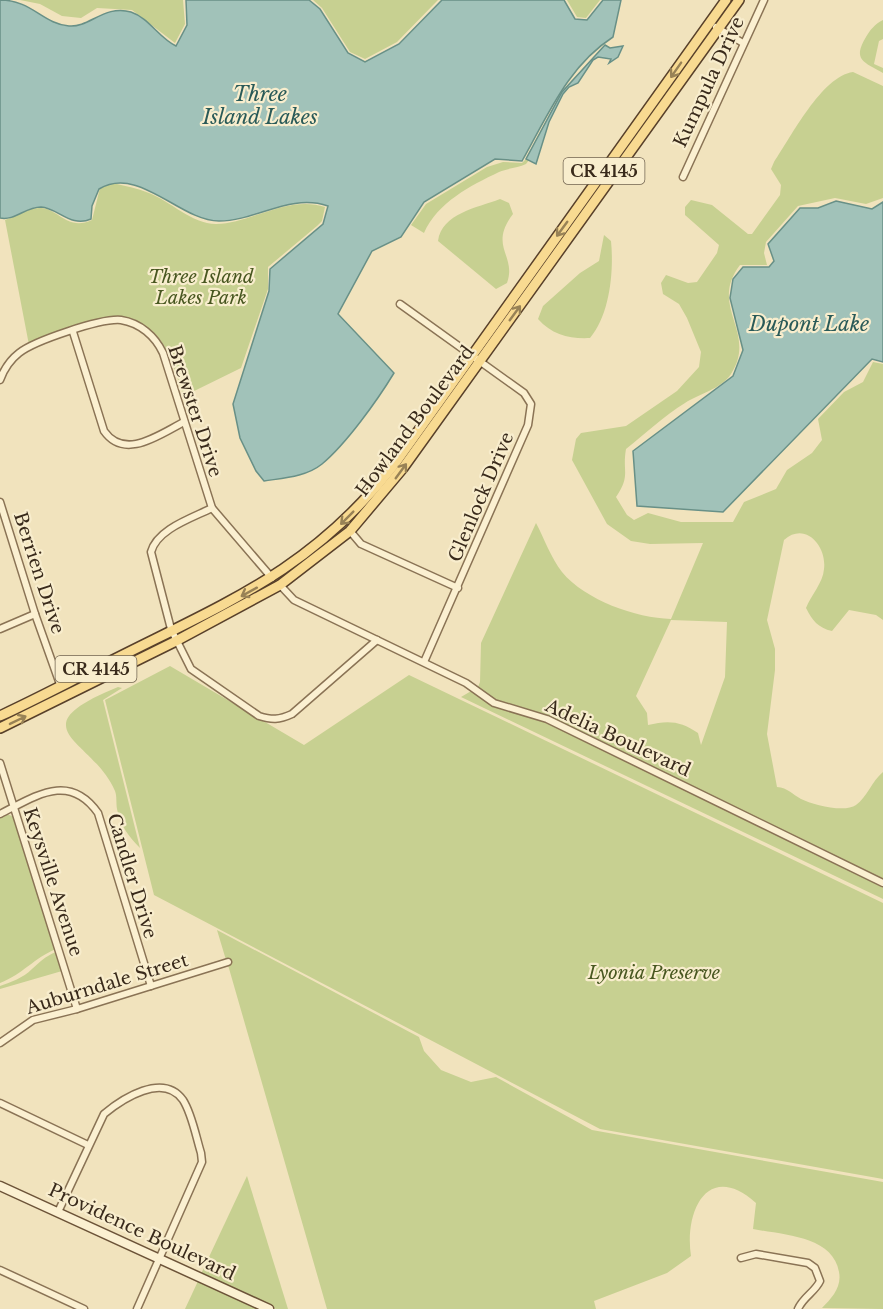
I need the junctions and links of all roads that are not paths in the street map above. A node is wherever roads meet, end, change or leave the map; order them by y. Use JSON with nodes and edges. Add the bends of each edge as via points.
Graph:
{"nodes":[{"id":1,"x":726,"y":0,"type":"edge"},
{"id":2,"x":739,"y":0,"type":"edge"},
{"id":3,"x":764,"y":0,"type":"edge"},
{"id":4,"x":710,"y":22,"type":"junction"},
{"id":5,"x":719,"y":29,"type":"junction"},
{"id":6,"x":743,"y":43,"type":"junction"},
{"id":7,"x":683,"y":177,"type":"dead end"},
{"id":8,"x":400,"y":304,"type":"dead end"},
{"id":9,"x":73,"y":332,"type":"junction"},
{"id":10,"x":472,"y":355,"type":"junction"},
{"id":11,"x":480,"y":361,"type":"junction"},
{"id":12,"x":0,"y":380,"type":"edge"},
{"id":13,"x":184,"y":422,"type":"junction"},
{"id":14,"x":0,"y":502,"type":"edge"},
{"id":15,"x":212,"y":508,"type":"junction"},
{"id":16,"x":350,"y":531,"type":"junction"},
{"id":17,"x":286,"y":569,"type":"junction"},
{"id":18,"x":272,"y":578,"type":"junction"},
{"id":19,"x":280,"y":585,"type":"junction"},
{"id":20,"x":458,"y":588,"type":"junction"},
{"id":21,"x":35,"y":614,"type":"junction"},
{"id":22,"x":0,"y":629,"type":"edge"},
{"id":23,"x":174,"y":637,"type":"junction"},
{"id":24,"x":377,"y":640,"type":"junction"},
{"id":25,"x":424,"y":662,"type":"junction"},
{"id":26,"x":61,"y":687,"type":"junction"},
{"id":27,"x":0,"y":716,"type":"edge"},
{"id":28,"x":0,"y":728,"type":"edge"},
{"id":29,"x":0,"y":764,"type":"edge"},
{"id":30,"x":14,"y":807,"type":"junction"},
{"id":31,"x":0,"y":814,"type":"edge"},
{"id":32,"x":883,"y":883,"type":"edge"},
{"id":33,"x":228,"y":962,"type":"dead end"},
{"id":34,"x":151,"y":986,"type":"junction"},
{"id":35,"x":77,"y":1009,"type":"junction"},
{"id":36,"x":0,"y":1043,"type":"edge"},
{"id":37,"x":0,"y":1103,"type":"edge"},
{"id":38,"x":88,"y":1145,"type":"junction"},
{"id":39,"x":0,"y":1186,"type":"edge"},
{"id":40,"x":58,"y":1212,"type":"junction"},
{"id":41,"x":161,"y":1258,"type":"junction"},
{"id":42,"x":741,"y":1258,"type":"dead end"},
{"id":43,"x":0,"y":1270,"type":"edge"},
{"id":44,"x":84,"y":1309,"type":"edge"},
{"id":45,"x":137,"y":1309,"type":"edge"},
{"id":46,"x":269,"y":1309,"type":"edge"},
{"id":47,"x":798,"y":1309,"type":"edge"}],
"edges":[{"from":1,"to":4,"type":"main road","name":"Howland Boulevard","number":"CR 4145"},
{"from":2,"to":5,"type":"main road","name":"Howland Boulevard","number":"CR 4145"},
{"from":3,"to":6,"type":"street","name":"Kumpula Drive"},
{"from":4,"to":5,"type":"street"},
{"from":4,"to":10,"type":"main road","name":"Howland Boulevard","number":"CR 4145","one_way":true},
{"from":5,"to":6,"type":"street"},
{"from":11,"to":5,"type":"main road","name":"Howland Boulevard","number":"CR 4145","one_way":true},
{"from":6,"to":7,"type":"street","name":"Kumpula Drive"},
{"from":8,"to":10,"type":"street","name":"Glenlock Drive"},
{"from":9,"to":12,"type":"street","name":"Brewster Drive","via":[[26,348],[8,364]]},
{"from":9,"to":13,"type":"street","name":"Brewster Drive","via":[[120,320],[151,335],[163,353]]},
{"from":9,"to":13,"type":"street","via":[[108,437],[130,446]]},
{"from":10,"to":11,"type":"street","name":"Glenlock Drive"},
{"from":10,"to":17,"type":"main road","name":"Howland Boulevard","number":"CR 4145","one_way":true,"via":[[378,484],[317,546]]},
{"from":16,"to":11,"type":"main road","name":"Howland Boulevard","number":"CR 4145","one_way":true,"via":[[390,486]]},
{"from":11,"to":20,"type":"street","name":"Glenlock Drive","via":[[524,393],[532,414]]},
{"from":13,"to":15,"type":"street","name":"Brewster Drive"},
{"from":14,"to":21,"type":"street","name":"Berrien Drive"},
{"from":15,"to":18,"type":"street","name":"Brewster Drive"},
{"from":15,"to":23,"type":"street","via":[[167,531],[153,543],[151,552]]},
{"from":16,"to":19,"type":"main road","name":"Howland Boulevard","number":"CR 4145"},
{"from":16,"to":20,"type":"street","via":[[361,544]]},
{"from":17,"to":18,"type":"main road","name":"Howland Boulevard","number":"CR 4145"},
{"from":17,"to":19,"type":"main road"},
{"from":18,"to":23,"type":"main road","name":"Howland Boulevard","number":"CR 4145","one_way":true},
{"from":19,"to":23,"type":"main road","name":"Howland Boulevard","number":"CR 4145"},
{"from":19,"to":24,"type":"street","name":"Adelia Boulevard","via":[[294,600]]},
{"from":20,"to":25,"type":"street","name":"Glenlock Drive"},
{"from":21,"to":22,"type":"street"},
{"from":21,"to":26,"type":"street","name":"Berrien Drive"},
{"from":23,"to":24,"type":"street","via":[[190,669],[259,716],[272,720],[292,714]]},
{"from":23,"to":26,"type":"main road","name":"Howland Boulevard","number":"CR 4145"},
{"from":28,"to":23,"type":"main road","name":"Howland Boulevard","number":"CR 4145","one_way":true},
{"from":24,"to":25,"type":"street","name":"Adelia Boulevard"},
{"from":25,"to":32,"type":"street","name":"Adelia Boulevard","via":[[466,683],[494,703],[547,719]]},
{"from":26,"to":27,"type":"main road","name":"Howland Boulevard","number":"CR 4145"},
{"from":29,"to":30,"type":"street","name":"Keysville Avenue"},
{"from":30,"to":31,"type":"street","name":"Candler Drive"},
{"from":30,"to":34,"type":"street","name":"Candler Drive","via":[[49,791],[62,790],[90,802],[98,813]]},
{"from":30,"to":35,"type":"street","name":"Keysville Avenue"},
{"from":33,"to":34,"type":"street","name":"Auburndale Street"},
{"from":34,"to":35,"type":"street","name":"Auburndale Street"},
{"from":35,"to":36,"type":"street","name":"Auburndale Street","via":[[33,1020]]},
{"from":37,"to":38,"type":"street"},
{"from":38,"to":40,"type":"street"},
{"from":38,"to":41,"type":"street","via":[[104,1114],[117,1103],[153,1088],[174,1092],[182,1098],[202,1162]]},
{"from":39,"to":40,"type":"main road","name":"Providence Boulevard"},
{"from":40,"to":41,"type":"main road","name":"Providence Boulevard"},
{"from":41,"to":45,"type":"street"},
{"from":41,"to":46,"type":"main road","name":"Providence Boulevard"},
{"from":42,"to":47,"type":"street","via":[[756,1254],[808,1263],[815,1268],[820,1281]]},
{"from":43,"to":44,"type":"street"}]}
